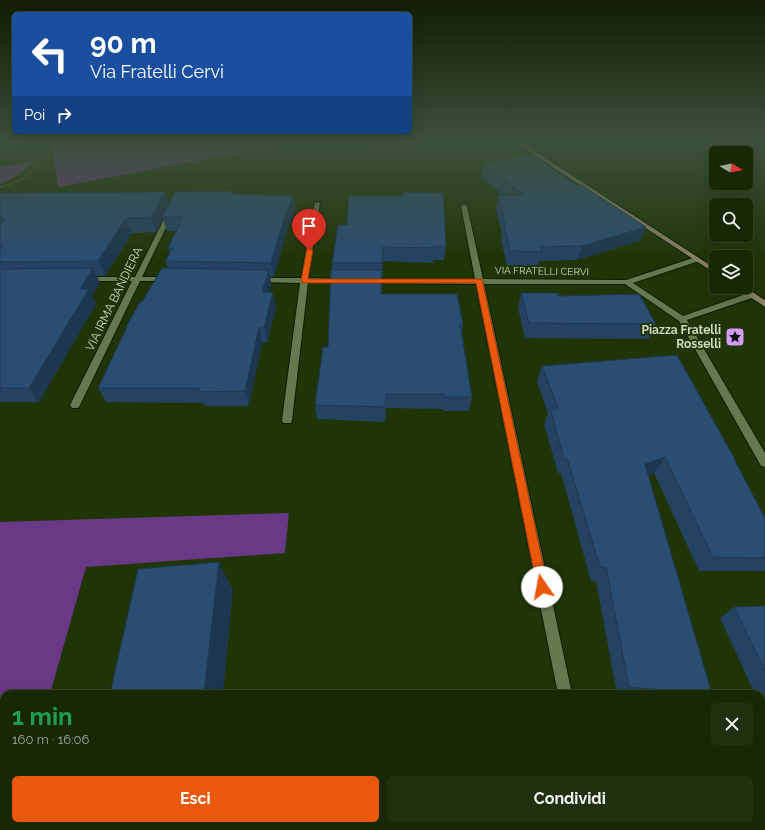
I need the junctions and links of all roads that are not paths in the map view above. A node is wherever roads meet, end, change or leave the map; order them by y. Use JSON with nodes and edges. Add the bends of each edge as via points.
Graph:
{"nodes":[{"id":1,"x":578,"y":182,"type":"edge"},
{"id":2,"x":317,"y":203,"type":"dead end"},
{"id":3,"x":175,"y":204,"type":"edge"},
{"id":4,"x":464,"y":206,"type":"dead end"},
{"id":5,"x":696,"y":259,"type":"junction"},
{"id":6,"x":709,"y":267,"type":"edge"},
{"id":7,"x":138,"y":278,"type":"junction"},
{"id":8,"x":77,"y":279,"type":"edge"},
{"id":9,"x":178,"y":279,"type":"edge"},
{"id":10,"x":249,"y":280,"type":"edge"},
{"id":11,"x":304,"y":281,"type":"junction"},
{"id":12,"x":479,"y":281,"type":"junction"},
{"id":13,"x":627,"y":282,"type":"junction"},
{"id":14,"x":752,"y":295,"type":"joint"},
{"id":15,"x":765,"y":304,"type":"edge"},
{"id":16,"x":682,"y":319,"type":"junction"},
{"id":17,"x":75,"y":405,"type":"dead end"},
{"id":18,"x":287,"y":420,"type":"dead end"},
{"id":19,"x":765,"y":463,"type":"edge"},
{"id":20,"x":564,"y":690,"type":"edge"}],
"edges":[{"from":1,"to":5,"type":"street"},
{"from":2,"to":11,"type":"street"},
{"from":3,"to":7,"type":"street","name":"VIA IRMA BANDIERA"},
{"from":4,"to":12,"type":"street"},
{"from":5,"to":6,"type":"street"},
{"from":5,"to":13,"type":"street","name":"VIA FRATELLI CERVI"},
{"from":7,"to":8,"type":"street"},
{"from":7,"to":9,"type":"street"},
{"from":7,"to":17,"type":"street","name":"VIA IRMA BANDIERA"},
{"from":10,"to":11,"type":"street","name":"VIA FRATELLI CERVI"},
{"from":11,"to":12,"type":"street","name":"VIA FRATELLI CERVI"},
{"from":11,"to":18,"type":"street"},
{"from":12,"to":13,"type":"street","name":"VIA FRATELLI CERVI"},
{"from":12,"to":20,"type":"street"},
{"from":13,"to":16,"type":"street"},
{"from":14,"to":15,"type":"street"},
{"from":14,"to":16,"type":"street"},
{"from":16,"to":19,"type":"street"}]}
